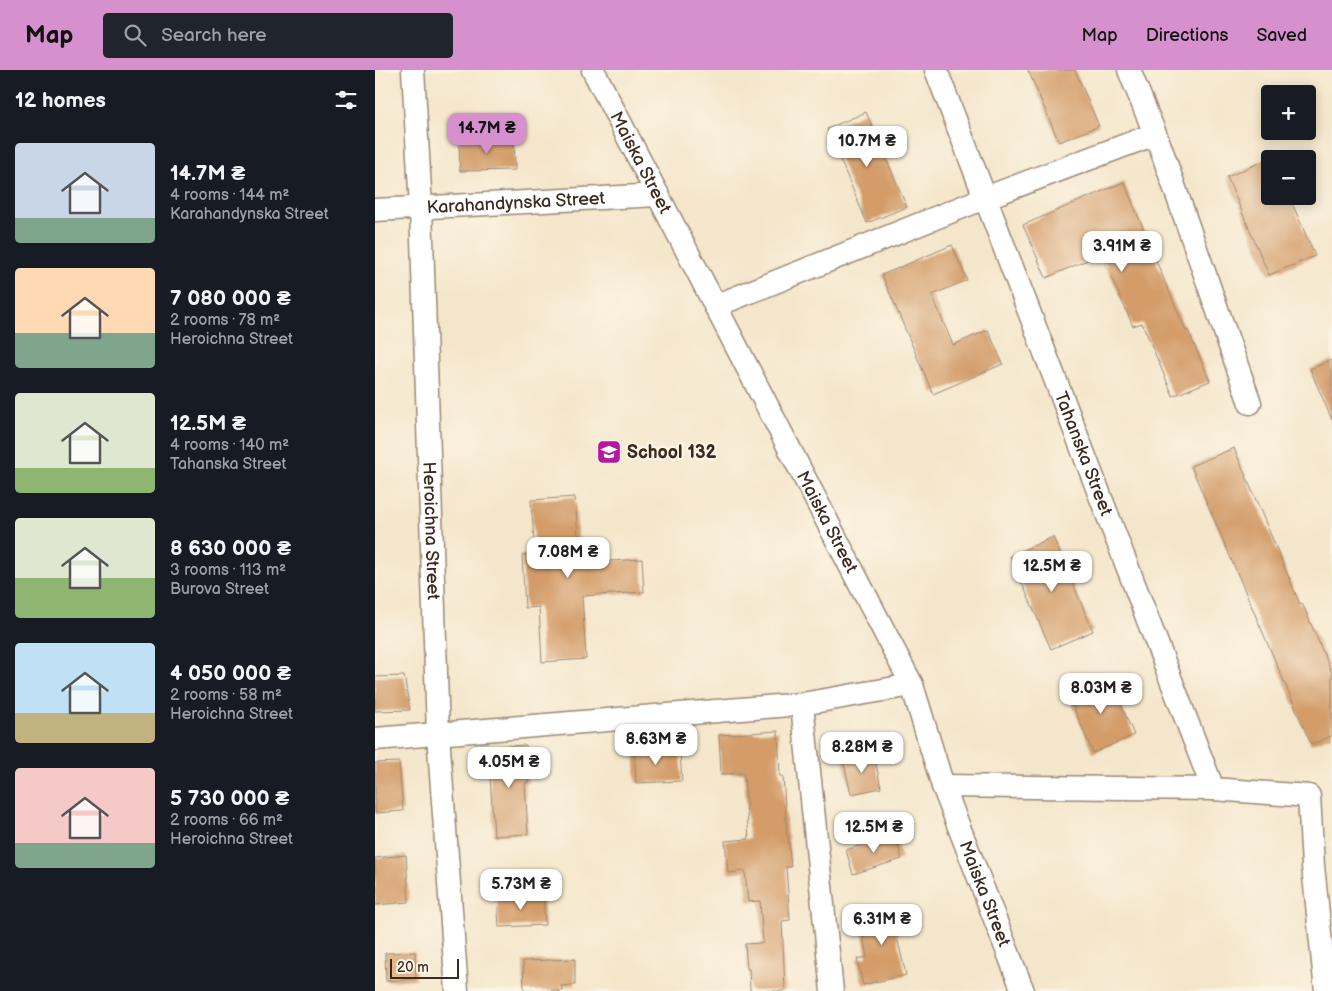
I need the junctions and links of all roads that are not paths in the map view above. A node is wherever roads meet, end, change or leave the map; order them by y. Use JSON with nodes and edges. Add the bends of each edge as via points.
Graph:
{"nodes":[{"id":1,"x":413,"y":70,"type":"edge"},
{"id":2,"x":593,"y":70,"type":"edge"},
{"id":3,"x":936,"y":70,"type":"edge"},
{"id":4,"x":1129,"y":70,"type":"edge"},
{"id":5,"x":1155,"y":134,"type":"junction"},
{"id":6,"x":658,"y":195,"type":"junction"},
{"id":7,"x":985,"y":198,"type":"junction"},
{"id":8,"x":421,"y":207,"type":"junction"},
{"id":9,"x":375,"y":210,"type":"edge"},
{"id":10,"x":715,"y":306,"type":"junction"},
{"id":11,"x":1250,"y":403,"type":"dead end"},
{"id":12,"x":912,"y":685,"type":"junction"},
{"id":13,"x":802,"y":704,"type":"junction"},
{"id":14,"x":438,"y":734,"type":"junction"},
{"id":15,"x":375,"y":739,"type":"edge"},
{"id":16,"x":943,"y":786,"type":"junction"},
{"id":17,"x":1213,"y":789,"type":"junction"},
{"id":18,"x":457,"y":991,"type":"edge"},
{"id":19,"x":832,"y":991,"type":"edge"},
{"id":20,"x":1023,"y":991,"type":"edge"},
{"id":21,"x":1326,"y":991,"type":"edge"}],
"edges":[{"from":1,"to":8,"type":"street","name":"Heroichna Street"},
{"from":2,"to":6,"type":"street","name":"Maiska Street"},
{"from":3,"to":7,"type":"street","name":"Tahanska Street"},
{"from":4,"to":5,"type":"street"},
{"from":5,"to":7,"type":"street"},
{"from":5,"to":11,"type":"street"},
{"from":6,"to":8,"type":"street","name":"Karahandynska Street"},
{"from":6,"to":10,"type":"street","name":"Maiska Street"},
{"from":7,"to":10,"type":"street"},
{"from":7,"to":17,"type":"street","name":"Tahanska Street"},
{"from":8,"to":9,"type":"street","name":"Karahandynska Street"},
{"from":8,"to":14,"type":"street","name":"Heroichna Street"},
{"from":10,"to":12,"type":"street","name":"Maiska Street"},
{"from":12,"to":13,"type":"street"},
{"from":12,"to":16,"type":"street","name":"Maiska Street"},
{"from":13,"to":14,"type":"street"},
{"from":13,"to":19,"type":"street"},
{"from":14,"to":15,"type":"street"},
{"from":14,"to":18,"type":"street","name":"Heroichna Street"},
{"from":16,"to":17,"type":"street"},
{"from":16,"to":20,"type":"street","name":"Maiska Street"},
{"from":17,"to":21,"type":"street","via":[[1309,796]]}]}
